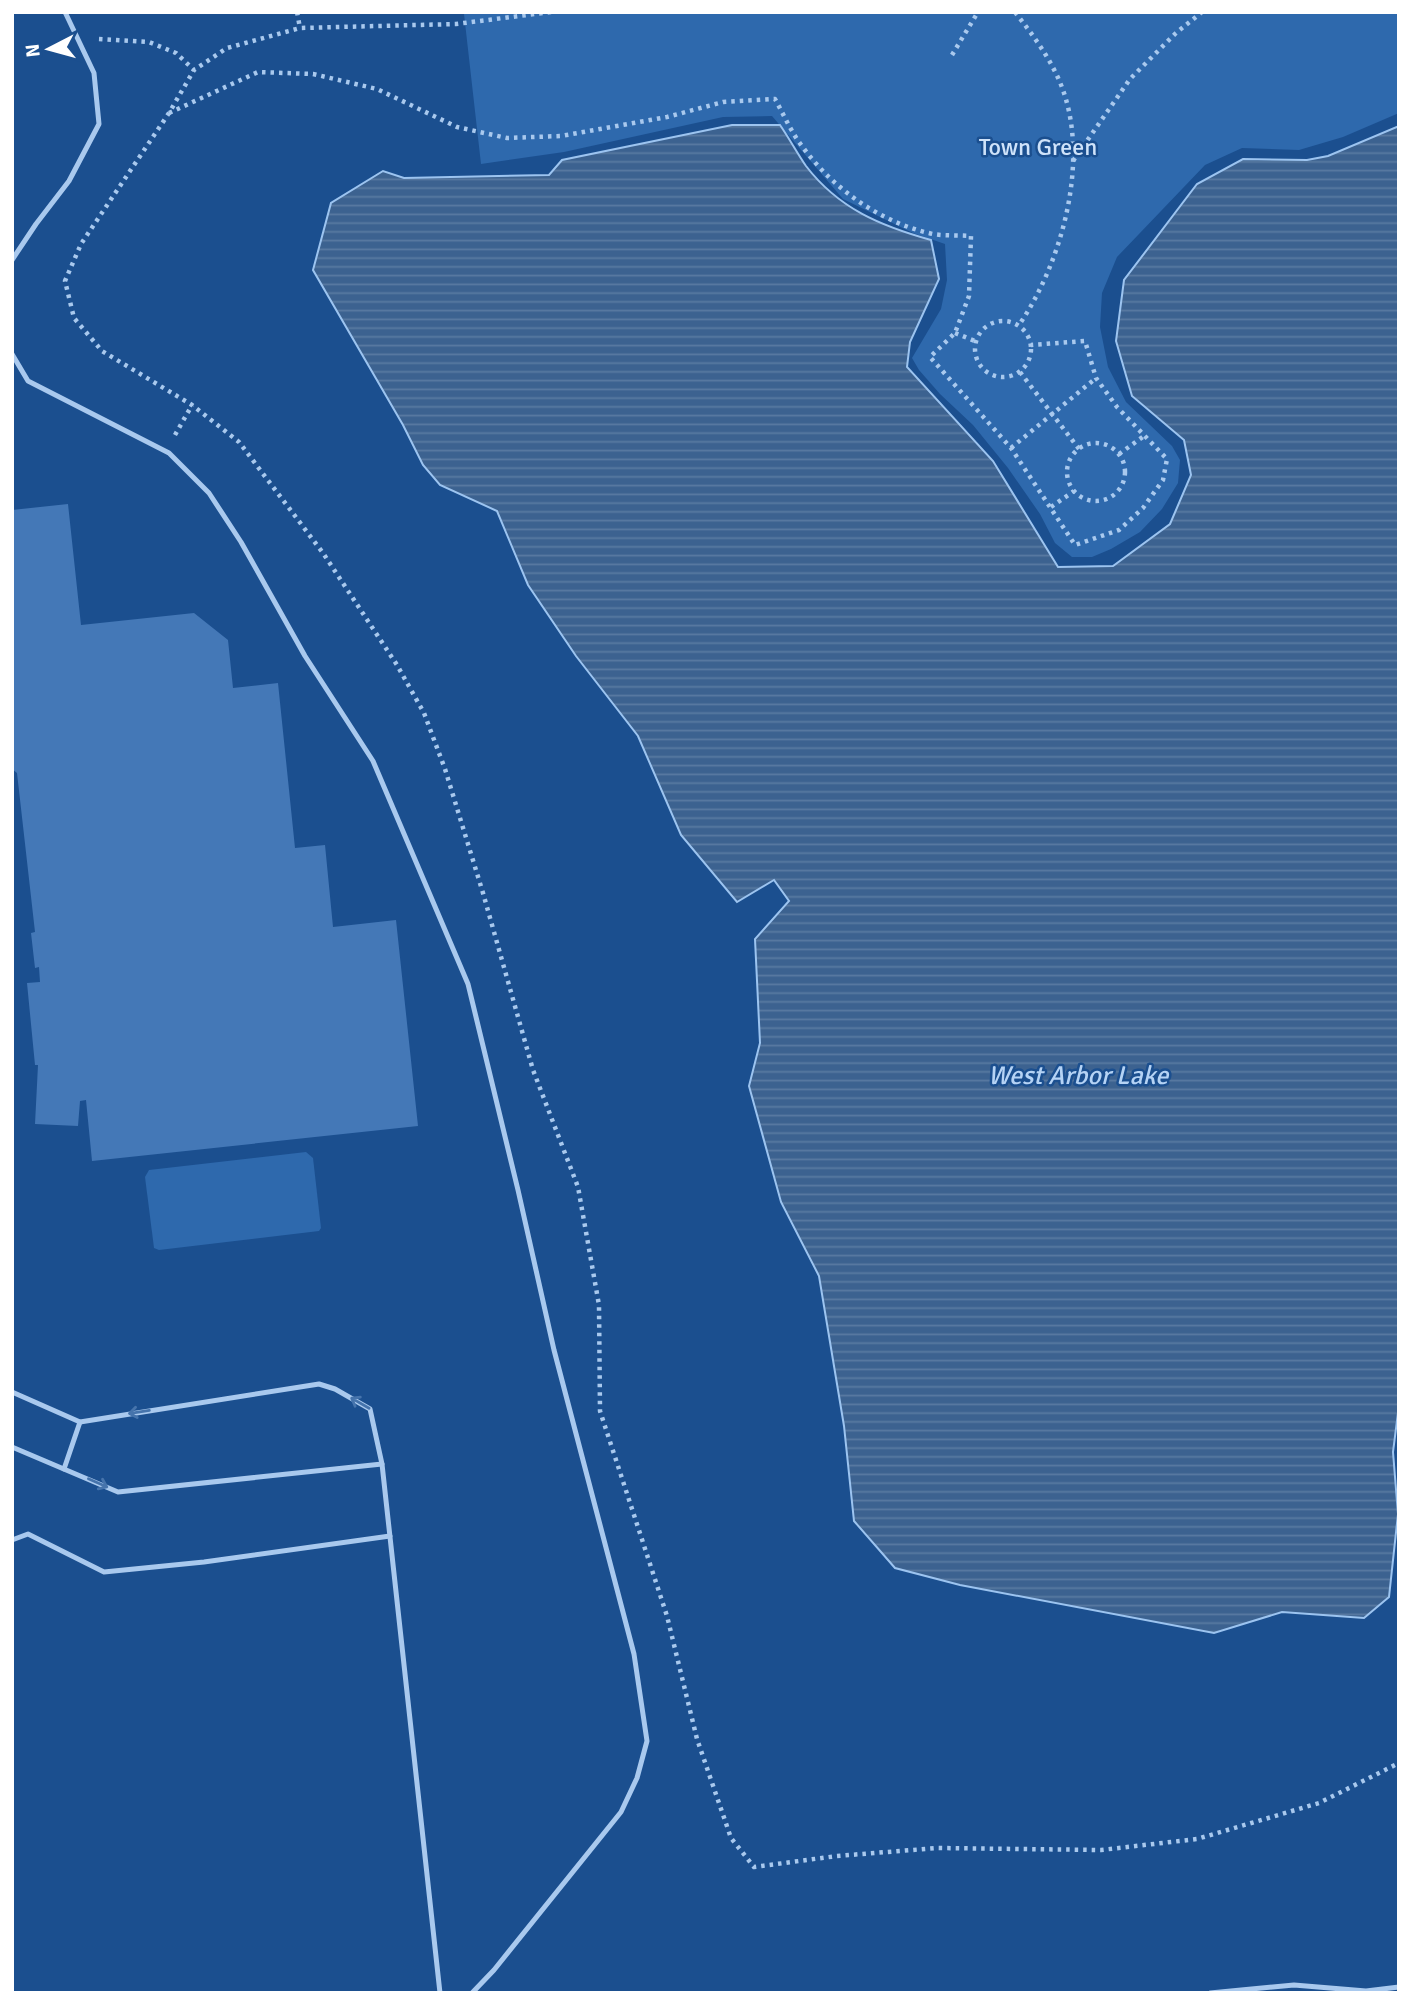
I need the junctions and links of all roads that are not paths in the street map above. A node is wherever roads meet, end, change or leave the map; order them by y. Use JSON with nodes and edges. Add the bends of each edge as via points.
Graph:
{"nodes":[{"id":1,"x":65,"y":12,"type":"edge"},
{"id":2,"x":12,"y":260,"type":"edge"},
{"id":3,"x":12,"y":354,"type":"edge"},
{"id":4,"x":12,"y":1392,"type":"edge"},
{"id":5,"x":80,"y":1422,"type":"junction"},
{"id":6,"x":12,"y":1447,"type":"edge"},
{"id":7,"x":382,"y":1464,"type":"junction"},
{"id":8,"x":64,"y":1469,"type":"junction"},
{"id":9,"x":390,"y":1536,"type":"junction"},
{"id":10,"x":12,"y":1540,"type":"edge"},
{"id":11,"x":1399,"y":1987,"type":"edge"},
{"id":12,"x":440,"y":1993,"type":"edge"},
{"id":13,"x":472,"y":1993,"type":"edge"},
{"id":14,"x":1209,"y":1993,"type":"edge"}],
"edges":[{"from":1,"to":2,"type":"lane","via":[[94,73],[99,124],[69,181]]},
{"from":3,"to":13,"type":"lane","via":[[28,381],[169,453],[209,494],[373,761],[468,985],[554,1350],[634,1654],[647,1741],[621,1812]]},
{"from":4,"to":5,"type":"lane"},
{"from":7,"to":5,"type":"lane","one_way":true,"via":[[370,1409],[318,1384]]},
{"from":5,"to":8,"type":"lane"},
{"from":6,"to":8,"type":"lane"},
{"from":8,"to":7,"type":"lane","one_way":true,"via":[[117,1492]]},
{"from":7,"to":9,"type":"lane"},
{"from":9,"to":10,"type":"lane","via":[[104,1572],[28,1534]]},
{"from":9,"to":12,"type":"lane"},
{"from":11,"to":14,"type":"lane","via":[[1366,1990],[1294,1985]]}]}
